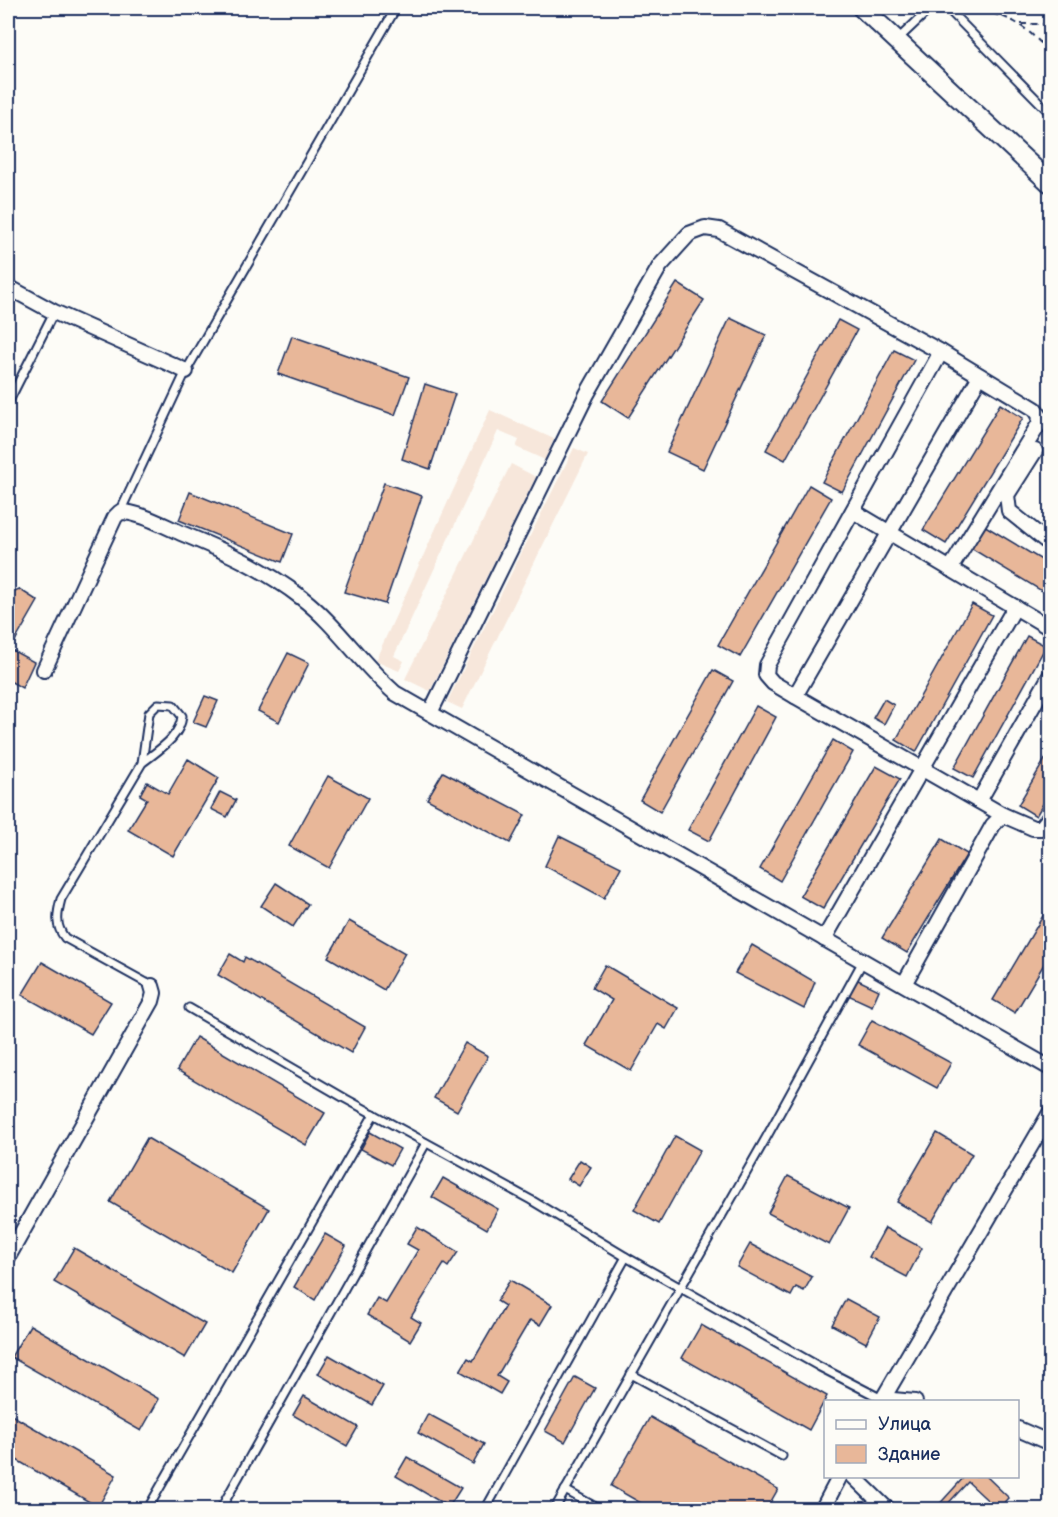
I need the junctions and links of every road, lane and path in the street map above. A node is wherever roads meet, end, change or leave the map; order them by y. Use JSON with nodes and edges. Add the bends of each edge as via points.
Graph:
{"nodes":[{"id":1,"x":396,"y":8,"type":"edge"},
{"id":2,"x":862,"y":8,"type":"edge"},
{"id":3,"x":932,"y":8,"type":"edge"},
{"id":4,"x":947,"y":8,"type":"edge"},
{"id":5,"x":972,"y":8,"type":"edge"},
{"id":6,"x":1022,"y":24,"type":"junction"},
{"id":7,"x":1050,"y":24,"type":"edge"},
{"id":8,"x":897,"y":40,"type":"junction"},
{"id":9,"x":1050,"y":52,"type":"edge"},
{"id":10,"x":1050,"y":113,"type":"edge"},
{"id":11,"x":1050,"y":183,"type":"edge"},
{"id":12,"x":8,"y":287,"type":"edge"},
{"id":13,"x":54,"y":312,"type":"junction"},
{"id":14,"x":941,"y":352,"type":"junction"},
{"id":15,"x":186,"y":371,"type":"junction"},
{"id":16,"x":980,"y":375,"type":"junction"},
{"id":17,"x":8,"y":404,"type":"edge"},
{"id":18,"x":1035,"y":451,"type":"dead end"},
{"id":19,"x":853,"y":511,"type":"junction"},
{"id":20,"x":120,"y":512,"type":"junction"},
{"id":21,"x":889,"y":532,"type":"junction"},
{"id":22,"x":1050,"y":544,"type":"edge"},
{"id":23,"x":950,"y":569,"type":"junction"},
{"id":24,"x":1015,"y":607,"type":"junction"},
{"id":25,"x":1050,"y":628,"type":"edge"},
{"id":26,"x":44,"y":670,"type":"dead end"},
{"id":27,"x":1050,"y":676,"type":"edge"},
{"id":28,"x":795,"y":696,"type":"junction"},
{"id":29,"x":430,"y":713,"type":"junction"},
{"id":30,"x":142,"y":763,"type":"junction"},
{"id":31,"x":922,"y":768,"type":"junction"},
{"id":32,"x":979,"y":801,"type":"junction"},
{"id":33,"x":1003,"y":815,"type":"junction"},
{"id":34,"x":1050,"y":817,"type":"edge"},
{"id":35,"x":1033,"y":828,"type":"junction"},
{"id":36,"x":1050,"y":838,"type":"edge"},
{"id":37,"x":825,"y":939,"type":"junction"},
{"id":38,"x":862,"y":961,"type":"junction"},
{"id":39,"x":904,"y":984,"type":"junction"},
{"id":40,"x":152,"y":986,"type":"joint"},
{"id":41,"x":189,"y":1008,"type":"dead end"},
{"id":42,"x":1050,"y":1068,"type":"edge"},
{"id":43,"x":1050,"y":1113,"type":"edge"},
{"id":44,"x":374,"y":1114,"type":"junction"},
{"id":45,"x":426,"y":1143,"type":"junction"},
{"id":46,"x":8,"y":1257,"type":"edge"},
{"id":47,"x":626,"y":1257,"type":"junction"},
{"id":48,"x":681,"y":1286,"type":"junction"},
{"id":49,"x":631,"y":1374,"type":"junction"},
{"id":50,"x":882,"y":1400,"type":"edge"},
{"id":51,"x":1019,"y":1430,"type":"edge"},
{"id":52,"x":1050,"y":1443,"type":"edge"},
{"id":53,"x":782,"y":1456,"type":"dead end"},
{"id":54,"x":839,"y":1478,"type":"edge"},
{"id":55,"x":855,"y":1478,"type":"edge"},
{"id":56,"x":565,"y":1490,"type":"junction"},
{"id":57,"x":147,"y":1509,"type":"edge"},
{"id":58,"x":220,"y":1509,"type":"edge"},
{"id":59,"x":485,"y":1509,"type":"edge"},
{"id":60,"x":554,"y":1509,"type":"edge"},
{"id":61,"x":601,"y":1509,"type":"edge"},
{"id":62,"x":822,"y":1509,"type":"edge"},
{"id":63,"x":888,"y":1509,"type":"edge"}],
"edges":[{"from":1,"to":15,"type":"lane"},
{"from":2,"to":8,"type":"main road"},
{"from":3,"to":8,"type":"lane"},
{"from":4,"to":10,"type":"lane"},
{"from":5,"to":6,"type":"path"},
{"from":6,"to":7,"type":"path"},
{"from":6,"to":9,"type":"path"},
{"from":8,"to":11,"type":"main road"},
{"from":12,"to":13,"type":"street"},
{"from":13,"to":15,"type":"street"},
{"from":13,"to":17,"type":"lane"},
{"from":14,"to":16,"type":"street"},
{"from":14,"to":19,"type":"street"},
{"from":14,"to":29,"type":"street","via":[[719,230],[705,228],[689,234],[660,266],[587,394]]},
{"from":15,"to":20,"type":"lane"},
{"from":16,"to":21,"type":"street"},
{"from":16,"to":23,"type":"street","via":[[1035,409],[1040,416],[1039,424]]},
{"from":18,"to":22,"type":"street","via":[[1007,495],[1009,511]]},
{"from":19,"to":21,"type":"street"},
{"from":19,"to":28,"type":"street","via":[[767,665],[766,675],[773,683]]},
{"from":20,"to":26,"type":"street"},
{"from":20,"to":29,"type":"street","via":[[242,558],[302,599],[395,693]]},
{"from":21,"to":23,"type":"street"},
{"from":21,"to":28,"type":"street"},
{"from":23,"to":24,"type":"street"},
{"from":24,"to":25,"type":"street"},
{"from":24,"to":31,"type":"street"},
{"from":27,"to":32,"type":"street"},
{"from":28,"to":31,"type":"street"},
{"from":29,"to":37,"type":"street"},
{"from":30,"to":30,"type":"lane","via":[[149,713],[158,704],[173,705],[182,716],[181,725],[172,738]]},
{"from":30,"to":40,"type":"lane","via":[[57,912],[59,930],[65,938]]},
{"from":31,"to":32,"type":"street"},
{"from":31,"to":37,"type":"street"},
{"from":32,"to":33,"type":"street"},
{"from":33,"to":35,"type":"street"},
{"from":33,"to":39,"type":"street","via":[[987,834]]},
{"from":34,"to":35,"type":"street","via":[[1041,828]]},
{"from":35,"to":36,"type":"street"},
{"from":37,"to":38,"type":"street"},
{"from":38,"to":39,"type":"street"},
{"from":38,"to":48,"type":"lane"},
{"from":39,"to":42,"type":"street"},
{"from":40,"to":46,"type":"street","via":[[152,1001]]},
{"from":41,"to":44,"type":"lane"},
{"from":43,"to":50,"type":"street"},
{"from":44,"to":45,"type":"lane"},
{"from":44,"to":57,"type":"lane"},
{"from":45,"to":47,"type":"lane"},
{"from":45,"to":58,"type":"lane"},
{"from":47,"to":48,"type":"lane"},
{"from":47,"to":59,"type":"lane"},
{"from":48,"to":49,"type":"lane"},
{"from":48,"to":50,"type":"lane"},
{"from":49,"to":53,"type":"lane"},
{"from":49,"to":56,"type":"lane"},
{"from":51,"to":52,"type":"street"},
{"from":54,"to":62,"type":"street"},
{"from":55,"to":63,"type":"street"},
{"from":56,"to":60,"type":"lane"},
{"from":56,"to":61,"type":"lane"}]}
